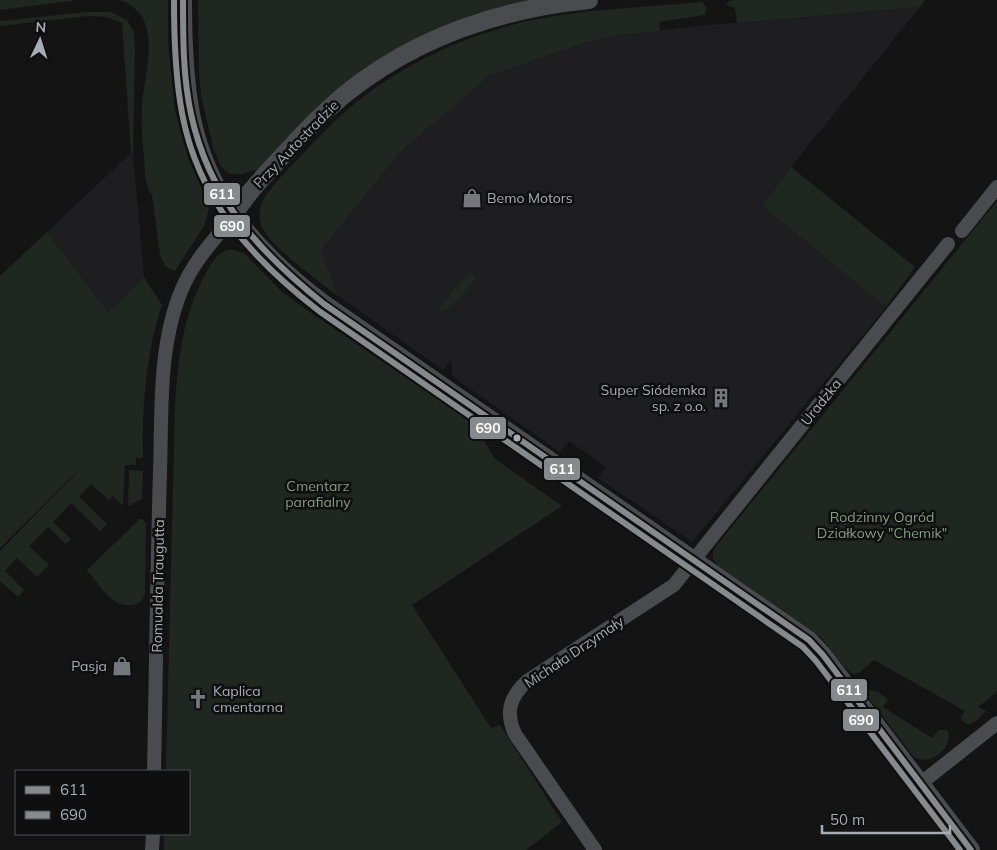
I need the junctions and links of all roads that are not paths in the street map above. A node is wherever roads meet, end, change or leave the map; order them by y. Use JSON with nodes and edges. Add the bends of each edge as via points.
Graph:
{"nodes":[{"id":1,"x":183,"y":0,"type":"edge"},
{"id":2,"x":589,"y":0,"type":"edge"},
{"id":3,"x":997,"y":186,"type":"edge"},
{"id":4,"x":234,"y":215,"type":"junction"},
{"id":5,"x":962,"y":231,"type":"dead end"},
{"id":6,"x":948,"y":244,"type":"dead end"},
{"id":7,"x":693,"y":567,"type":"junction"},
{"id":8,"x":997,"y":723,"type":"edge"},
{"id":9,"x":154,"y":770,"type":"edge"},
{"id":10,"x":920,"y":784,"type":"junction"},
{"id":11,"x":153,"y":835,"type":"edge"},
{"id":12,"x":152,"y":850,"type":"edge"},
{"id":13,"x":595,"y":850,"type":"edge"},
{"id":14,"x":971,"y":850,"type":"edge"}],
"edges":[{"from":1,"to":4,"type":"street","via":[[191,116],[206,162]]},
{"from":2,"to":4,"type":"street","name":"Przy Autostradzie","via":[[546,5],[494,17],[429,42],[383,67],[343,96],[315,122],[246,196]]},
{"from":3,"to":5,"type":"street"},
{"from":4,"to":7,"type":"street","via":[[268,258],[324,304]]},
{"from":4,"to":9,"type":"street","name":"Romualda Traugutta","via":[[204,252],[182,290],[170,332],[163,401]]},
{"from":6,"to":7,"type":"street","name":"Uradzka"},
{"from":7,"to":10,"type":"street","via":[[816,647]]},
{"from":7,"to":13,"type":"street","name":"Michała Drzymały","via":[[674,585],[527,681],[513,696],[510,716],[515,734]]},
{"from":8,"to":10,"type":"street"},
{"from":10,"to":14,"type":"street"},
{"from":11,"to":12,"type":"street"}]}
